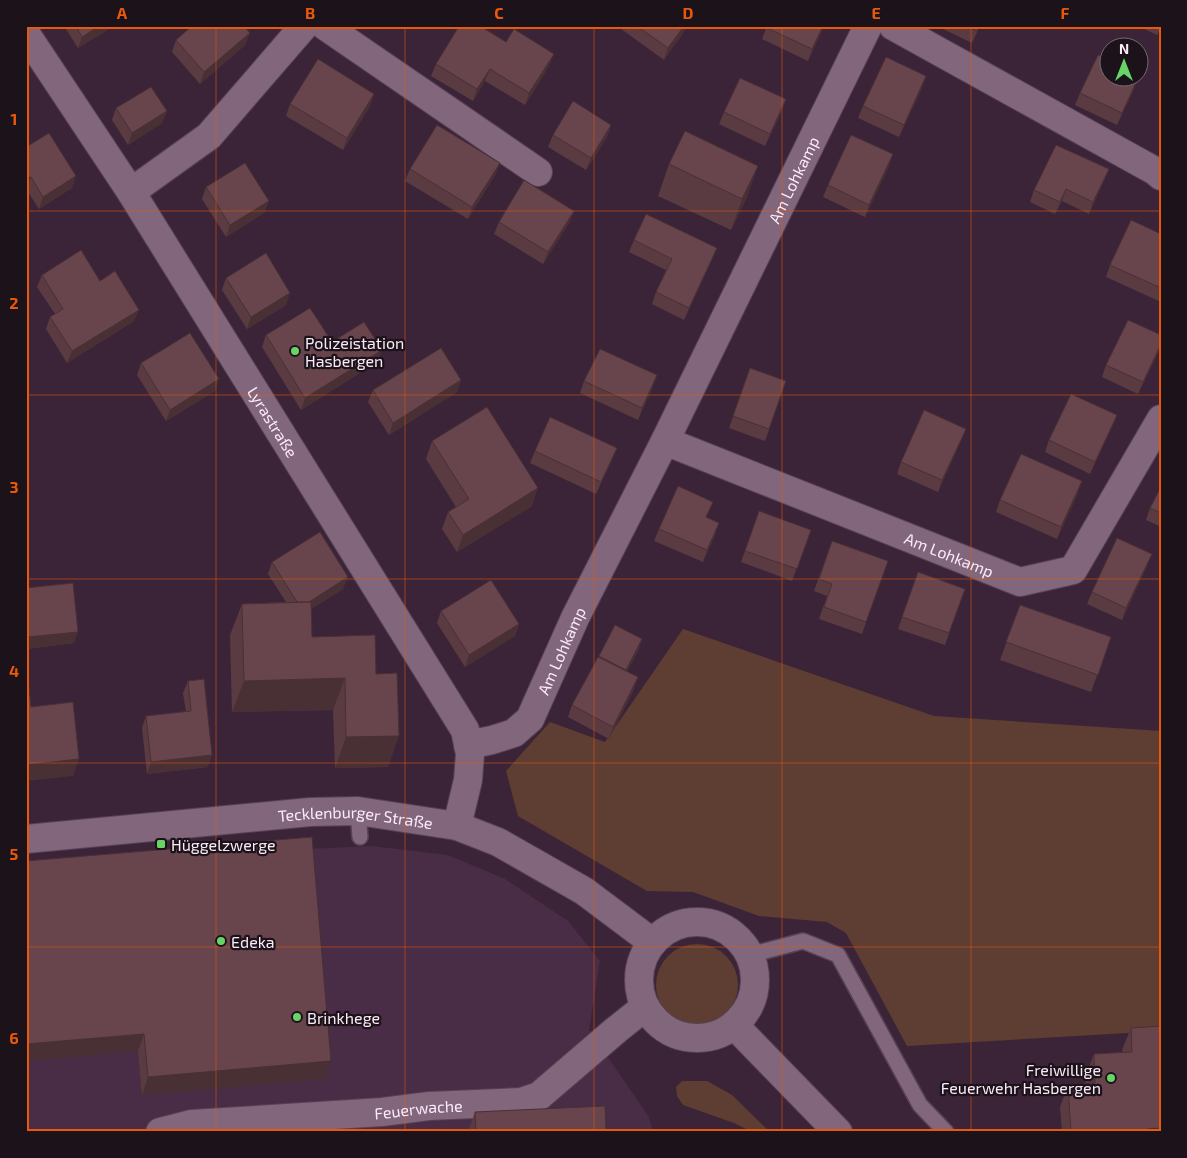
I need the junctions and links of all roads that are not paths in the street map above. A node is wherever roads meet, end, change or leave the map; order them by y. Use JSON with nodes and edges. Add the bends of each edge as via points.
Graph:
{"nodes":[{"id":1,"x":304,"y":26,"type":"edge"},
{"id":2,"x":324,"y":26,"type":"edge"},
{"id":3,"x":868,"y":26,"type":"edge"},
{"id":4,"x":893,"y":26,"type":"edge"},
{"id":5,"x":26,"y":34,"type":"edge"},
{"id":6,"x":538,"y":172,"type":"dead end"},
{"id":7,"x":1161,"y":176,"type":"edge"},
{"id":8,"x":131,"y":192,"type":"junction"},
{"id":9,"x":1161,"y":418,"type":"edge"},
{"id":10,"x":665,"y":441,"type":"junction"},
{"id":11,"x":468,"y":745,"type":"junction"},
{"id":12,"x":457,"y":826,"type":"junction"},
{"id":13,"x":26,"y":839,"type":"edge"},
{"id":14,"x":652,"y":942,"type":"junction"},
{"id":15,"x":750,"y":955,"type":"junction"},
{"id":16,"x":646,"y":1007,"type":"junction"},
{"id":17,"x":734,"y":1025,"type":"junction"},
{"id":18,"x":160,"y":1132,"type":"edge"},
{"id":19,"x":838,"y":1132,"type":"edge"},
{"id":20,"x":946,"y":1132,"type":"edge"}],
"edges":[{"from":1,"to":8,"type":"street","via":[[209,136]]},
{"from":2,"to":6,"type":"street"},
{"from":3,"to":10,"type":"street","name":"Am Lohkamp"},
{"from":4,"to":7,"type":"street"},
{"from":5,"to":8,"type":"street","name":"Lyrastraße"},
{"from":8,"to":11,"type":"street","name":"Lyrastraße","via":[[457,715]]},
{"from":9,"to":10,"type":"street","name":"Am Lohkamp","via":[[1073,570],[1020,582]]},
{"from":10,"to":11,"type":"street","name":"Am Lohkamp","via":[[575,618],[530,719],[514,733]]},
{"from":11,"to":12,"type":"street","name":"Lyrastraße","via":[[468,780]]},
{"from":12,"to":13,"type":"street","name":"Tecklenburger Straße","via":[[359,824],[310,812]]},
{"from":12,"to":14,"type":"street","name":"Tecklenburger Straße","via":[[498,842],[584,891]]},
{"from":14,"to":15,"type":"street","via":[[667,929],[685,922],[704,922],[723,927],[739,939]]},
{"from":14,"to":16,"type":"street","via":[[642,958],[638,977],[640,996]]},
{"from":15,"to":17,"type":"street","via":[[755,974],[754,993],[747,1010]]},
{"from":15,"to":20,"type":"lane","via":[[803,941],[838,954],[920,1105]]},
{"from":16,"to":17,"type":"street","via":[[662,1027],[679,1036],[698,1038],[717,1034]]},
{"from":16,"to":18,"type":"street","name":"Feuerwache","via":[[539,1096],[521,1102],[191,1124]]},
{"from":17,"to":19,"type":"street"}]}
